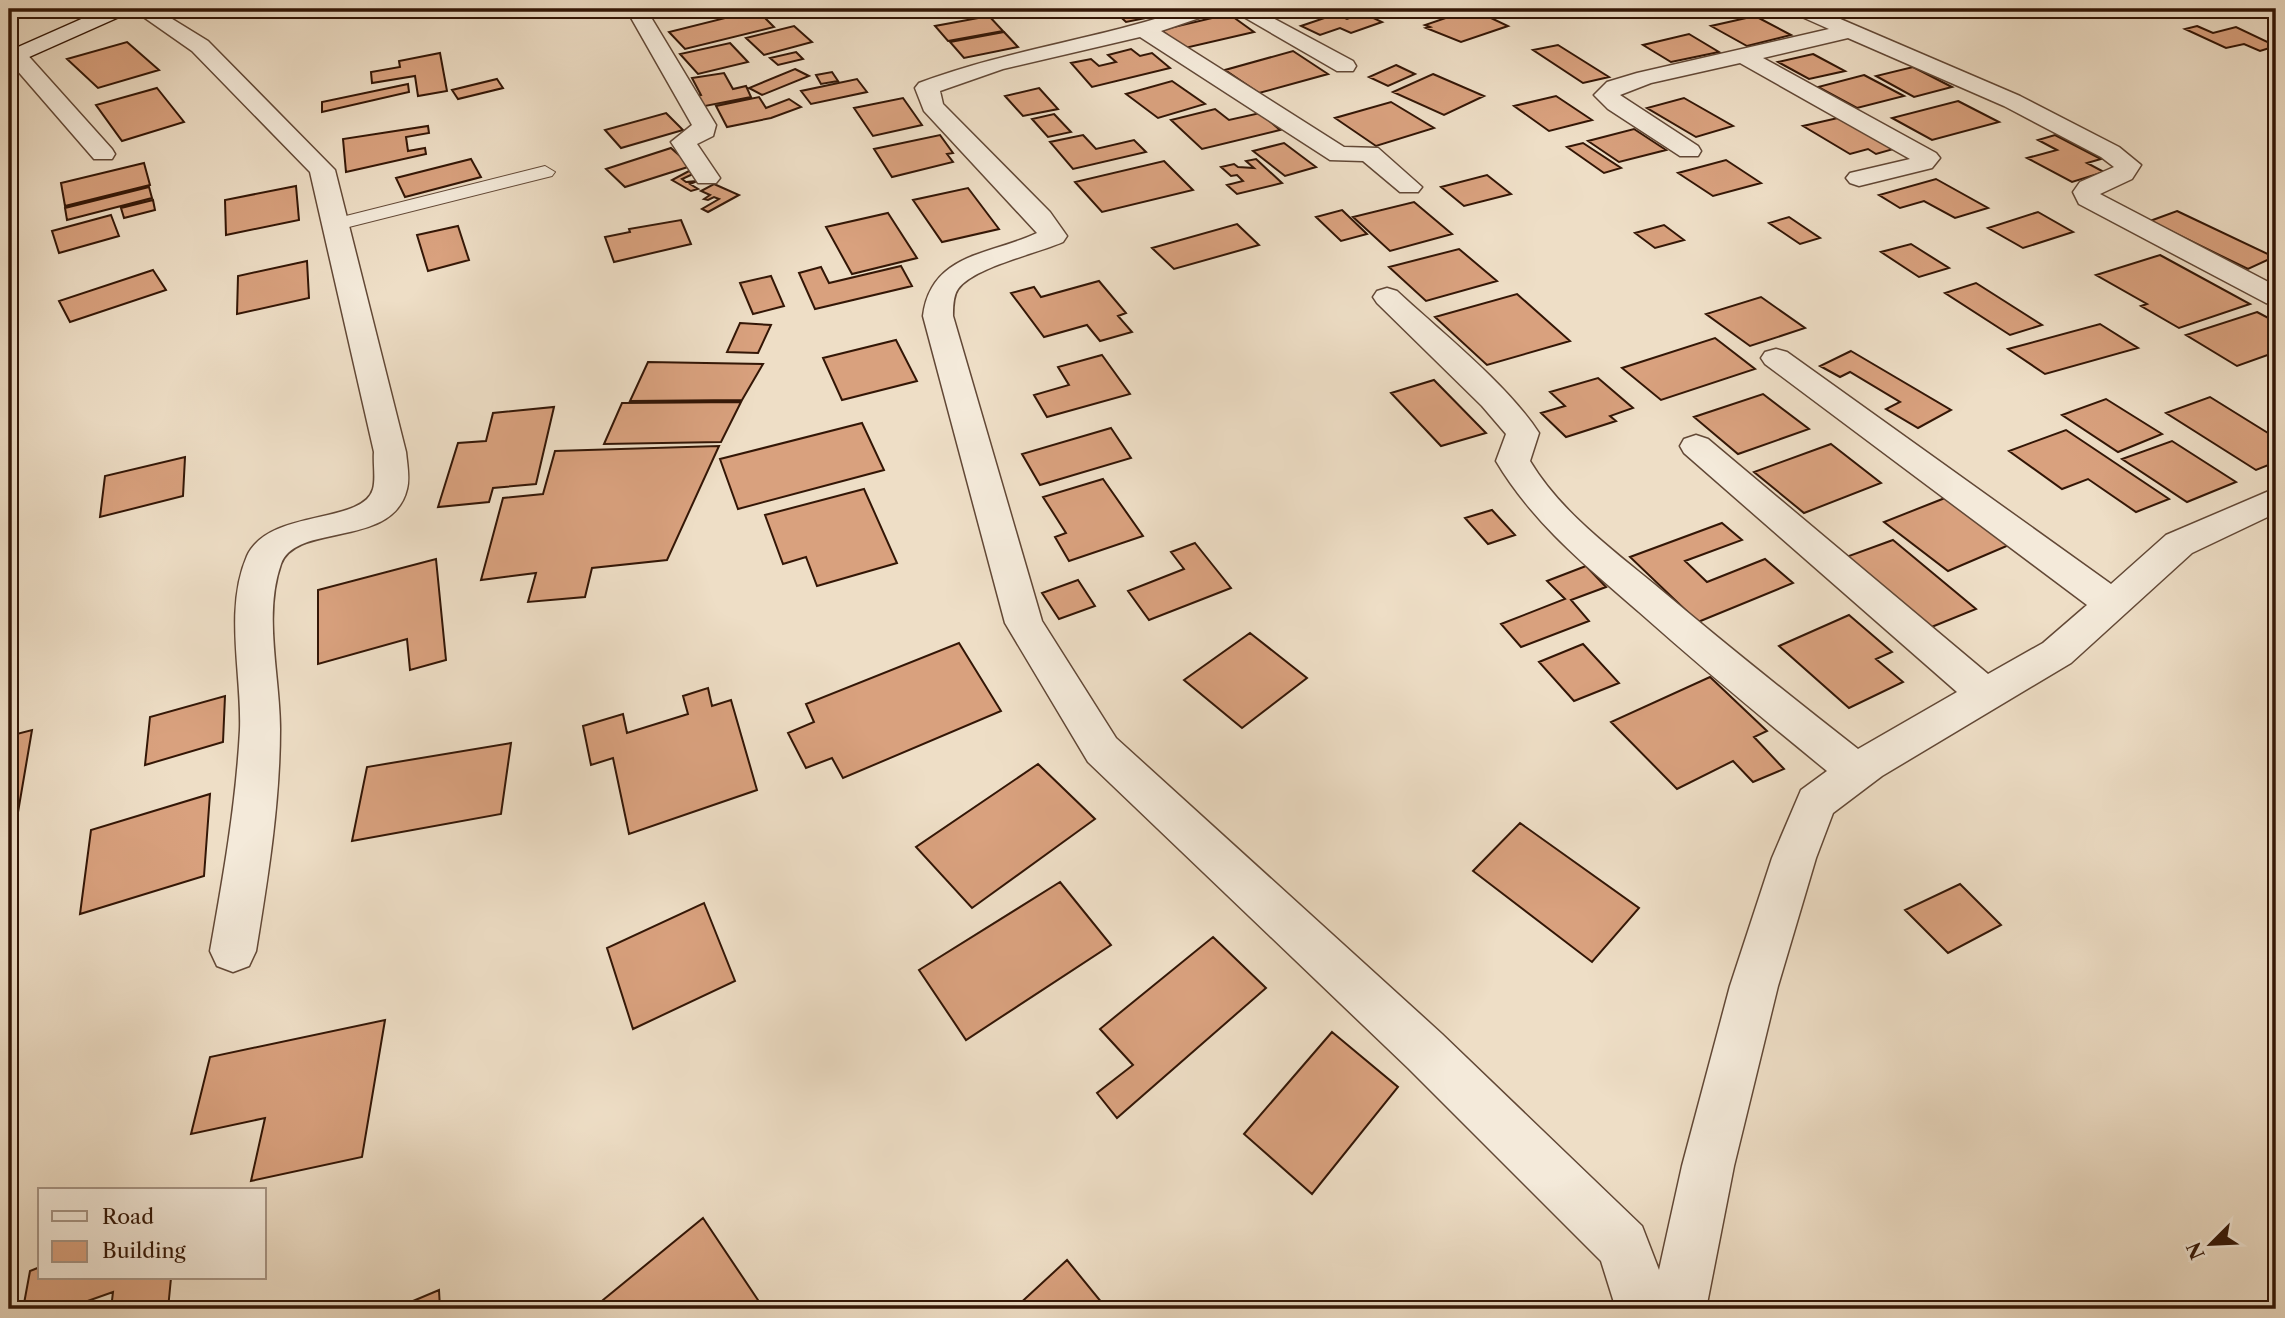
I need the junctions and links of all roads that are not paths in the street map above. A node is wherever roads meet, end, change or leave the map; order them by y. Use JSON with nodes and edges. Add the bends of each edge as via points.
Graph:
{"nodes":[{"id":1,"x":73,"y":9,"type":"edge"},
{"id":2,"x":121,"y":9,"type":"edge"},
{"id":3,"x":142,"y":9,"type":"edge"},
{"id":4,"x":636,"y":9,"type":"edge"},
{"id":5,"x":1207,"y":9,"type":"edge"},
{"id":6,"x":1241,"y":9,"type":"edge"},
{"id":7,"x":1800,"y":9,"type":"edge"},
{"id":8,"x":95,"y":21,"type":"junction"},
{"id":9,"x":1143,"y":29,"type":"junction"},
{"id":10,"x":1850,"y":31,"type":"junction"},
{"id":11,"x":1742,"y":55,"type":"junction"},
{"id":12,"x":12,"y":57,"type":"edge"},
{"id":13,"x":1345,"y":66,"type":"dead end"},
{"id":14,"x":1689,"y":150,"type":"dead end"},
{"id":15,"x":103,"y":154,"type":"dead end"},
{"id":16,"x":545,"y":172,"type":"dead end"},
{"id":17,"x":707,"y":178,"type":"dead end"},
{"id":18,"x":1859,"y":178,"type":"dead end"},
{"id":19,"x":1409,"y":187,"type":"dead end"},
{"id":20,"x":332,"y":225,"type":"junction"},
{"id":21,"x":1387,"y":297,"type":"dead end"},
{"id":22,"x":2276,"y":297,"type":"edge"},
{"id":23,"x":1776,"y":358,"type":"dead end"},
{"id":24,"x":1696,"y":446,"type":"dead end"},
{"id":25,"x":2276,"y":499,"type":"edge"},
{"id":26,"x":2112,"y":604,"type":"junction"},
{"id":27,"x":1986,"y":695,"type":"junction"},
{"id":28,"x":1857,"y":772,"type":"junction"},
{"id":29,"x":233,"y":951,"type":"dead end"},
{"id":30,"x":1644,"y":1309,"type":"edge"},
{"id":31,"x":1678,"y":1309,"type":"edge"}],
"edges":[{"from":1,"to":8,"type":"street"},
{"from":2,"to":8,"type":"street"},
{"from":3,"to":20,"type":"street","via":[[200,46],[322,170]]},
{"from":4,"to":17,"type":"street","via":[[704,125],[704,131],[683,142]]},
{"from":5,"to":9,"type":"street"},
{"from":6,"to":13,"type":"street"},
{"from":7,"to":10,"type":"street"},
{"from":8,"to":12,"type":"street"},
{"from":9,"to":19,"type":"street","via":[[1339,155],[1369,153]]},
{"from":9,"to":30,"type":"street","via":[[970,70],[927,88],[932,106],[1053,236],[960,272],[943,288],[938,316],[1024,623],[1102,750],[1425,1051],[1623,1245]]},
{"from":10,"to":11,"type":"street"},
{"from":10,"to":22,"type":"street","via":[[2012,101],[2110,152],[2127,165],[2123,174],[2089,187],[2088,198]]},
{"from":11,"to":14,"type":"street","via":[[1645,78],[1615,87],[1606,95]]},
{"from":11,"to":18,"type":"street","via":[[1927,158],[1923,163]]},
{"from":12,"to":15,"type":"street"},
{"from":16,"to":20,"type":"lane"},
{"from":20,"to":29,"type":"street","via":[[390,452],[390,490],[366,516],[305,531],[280,541],[265,556],[256,596],[260,729],[252,839]]},
{"from":21,"to":28,"type":"street","via":[[1522,433],[1513,461],[1520,476],[1591,550],[1759,695]]},
{"from":23,"to":26,"type":"street"},
{"from":24,"to":27,"type":"street"},
{"from":25,"to":26,"type":"street","via":[[2179,544]]},
{"from":26,"to":27,"type":"street","via":[[2057,653]]},
{"from":27,"to":28,"type":"street"},
{"from":28,"to":31,"type":"street","via":[[1816,802],[1794,858],[1751,998]]}]}
